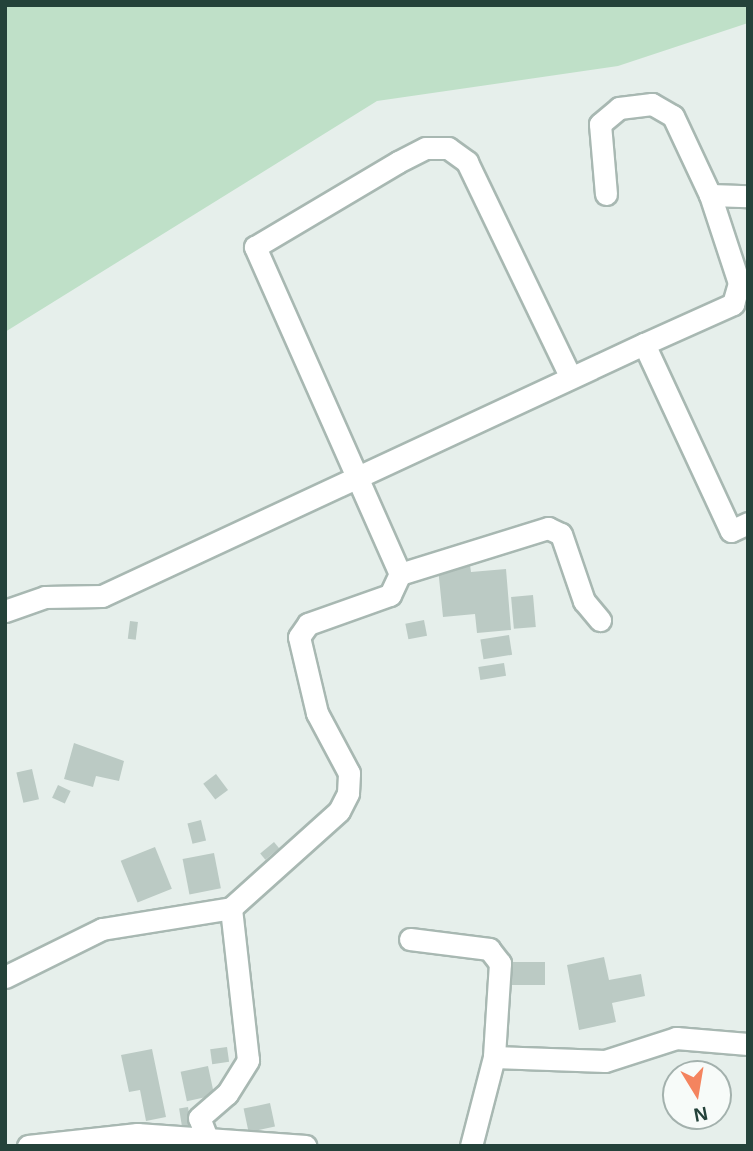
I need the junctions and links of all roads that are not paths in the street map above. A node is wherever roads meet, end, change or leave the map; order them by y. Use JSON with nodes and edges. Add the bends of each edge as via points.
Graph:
{"nodes":[{"id":1,"x":606,"y":194,"type":"dead end"},
{"id":2,"x":710,"y":195,"type":"junction"},
{"id":3,"x":748,"y":196,"type":"edge"},
{"id":4,"x":644,"y":344,"type":"junction"},
{"id":5,"x":570,"y":376,"type":"junction"},
{"id":6,"x":359,"y":476,"type":"junction"},
{"id":7,"x":748,"y":523,"type":"edge"},
{"id":8,"x":400,"y":574,"type":"junction"},
{"id":9,"x":5,"y":611,"type":"edge"},
{"id":10,"x":600,"y":620,"type":"dead end"},
{"id":11,"x":231,"y":908,"type":"junction"},
{"id":12,"x":410,"y":939,"type":"dead end"},
{"id":13,"x":5,"y":976,"type":"edge"},
{"id":14,"x":748,"y":1044,"type":"edge"},
{"id":15,"x":494,"y":1056,"type":"junction"},
{"id":16,"x":208,"y":1143,"type":"edge"},
{"id":17,"x":28,"y":1146,"type":"edge"},
{"id":18,"x":306,"y":1146,"type":"edge"},
{"id":19,"x":471,"y":1146,"type":"edge"}],
"edges":[{"from":1,"to":2,"type":"street","via":[[600,124],[620,108],[652,104],[673,116]]},
{"from":2,"to":3,"type":"street"},
{"from":2,"to":4,"type":"street","via":[[739,283],[733,304]]},
{"from":4,"to":5,"type":"street"},
{"from":4,"to":7,"type":"street","via":[[731,531]]},
{"from":5,"to":6,"type":"street"},
{"from":5,"to":6,"type":"street","via":[[467,162],[449,148],[426,148],[255,247]]},
{"from":6,"to":8,"type":"street"},
{"from":6,"to":9,"type":"street","via":[[102,596],[45,597]]},
{"from":8,"to":10,"type":"street","via":[[548,528],[561,534],[584,601]]},
{"from":8,"to":11,"type":"street","via":[[390,595],[308,624],[299,637],[317,713],[349,773],[348,793],[340,811]]},
{"from":11,"to":13,"type":"street","via":[[103,929]]},
{"from":11,"to":16,"type":"street","via":[[247,1060],[227,1094],[200,1118]]},
{"from":12,"to":15,"type":"street","via":[[489,949],[500,963]]},
{"from":14,"to":15,"type":"street","via":[[676,1038],[605,1061]]},
{"from":15,"to":19,"type":"street"},
{"from":16,"to":17,"type":"street","via":[[137,1134]]},
{"from":16,"to":18,"type":"street"}]}
